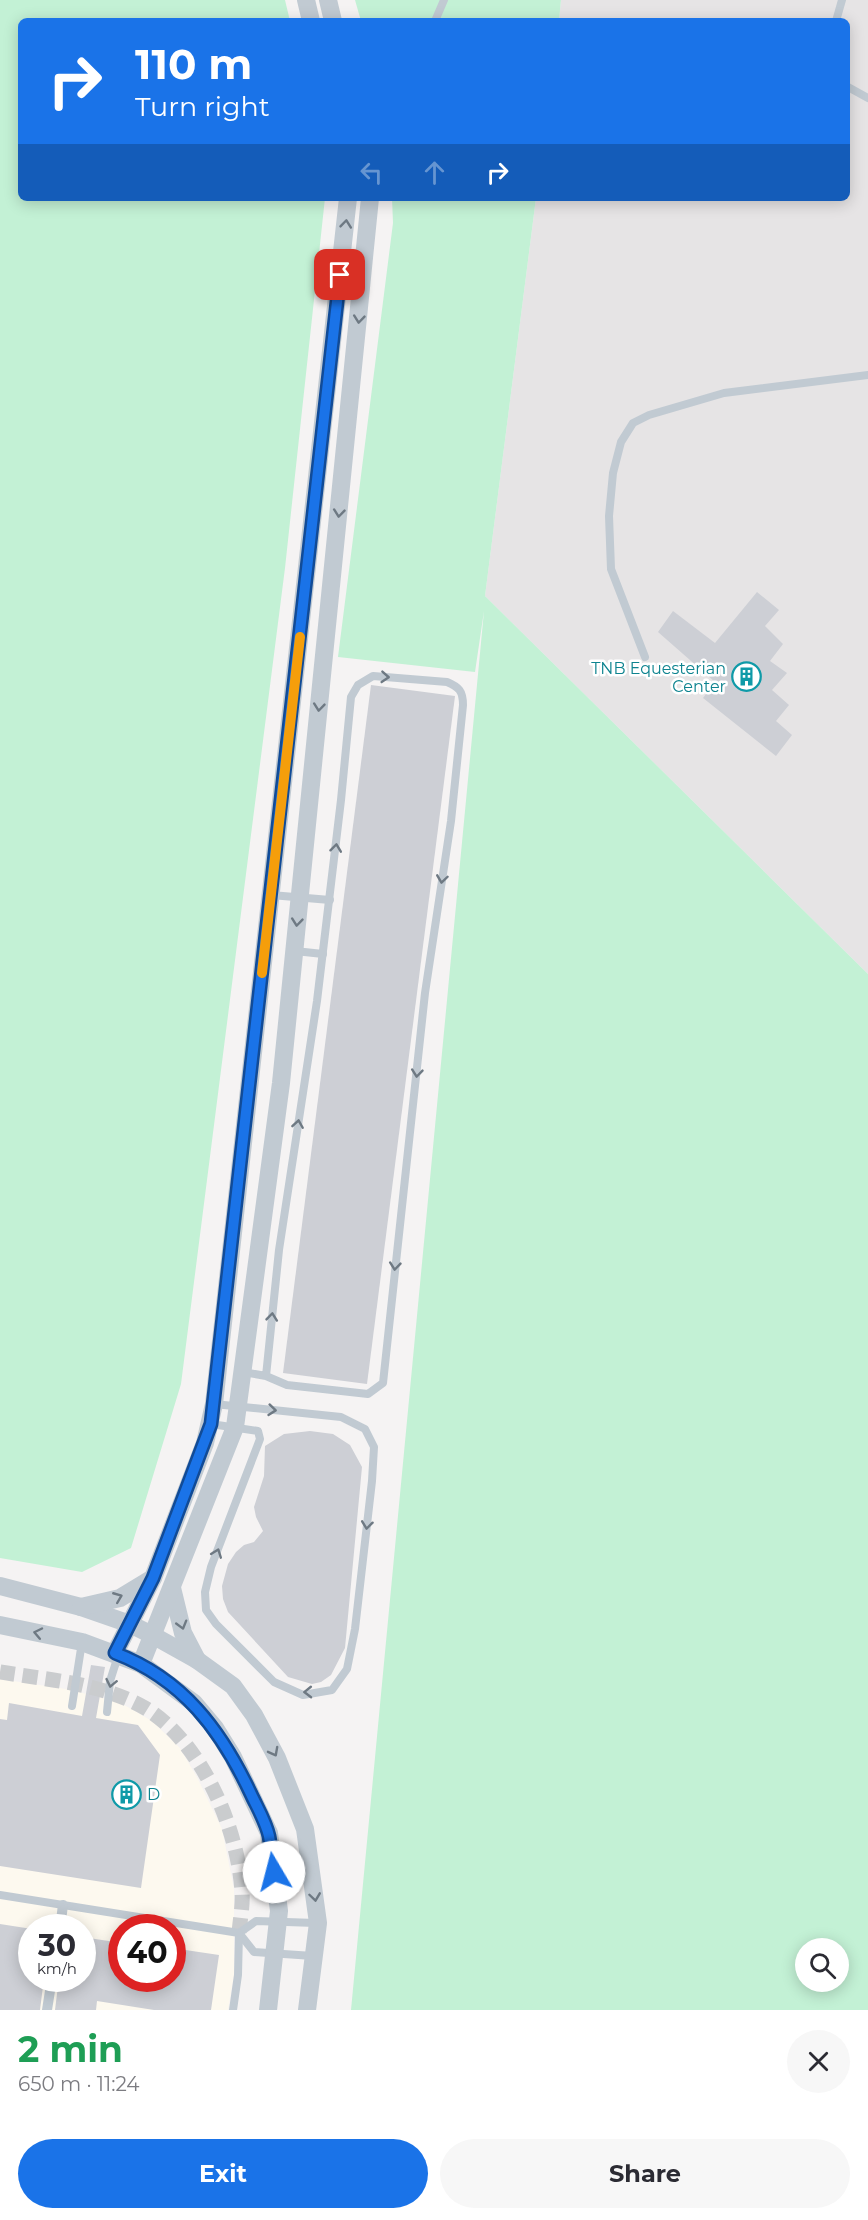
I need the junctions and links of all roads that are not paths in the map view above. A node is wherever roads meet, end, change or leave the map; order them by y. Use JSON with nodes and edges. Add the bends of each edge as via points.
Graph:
{"nodes":[{"id":1,"x":306,"y":0,"type":"edge"},
{"id":2,"x":328,"y":0,"type":"edge"},
{"id":3,"x":444,"y":0,"type":"edge"},
{"id":4,"x":842,"y":0,"type":"edge"},
{"id":5,"x":310,"y":18,"type":"edge"},
{"id":6,"x":332,"y":18,"type":"edge"},
{"id":7,"x":436,"y":18,"type":"edge"},
{"id":8,"x":837,"y":18,"type":"edge"},
{"id":9,"x":850,"y":88,"type":"edge"},
{"id":10,"x":868,"y":98,"type":"edge"},
{"id":11,"x":348,"y":201,"type":"edge"},
{"id":12,"x":370,"y":201,"type":"edge"},
{"id":13,"x":868,"y":375,"type":"edge"},
{"id":14,"x":645,"y":657,"type":"dead end"},
{"id":15,"x":271,"y":895,"type":"junction"},
{"id":16,"x":300,"y":898,"type":"junction"},
{"id":17,"x":330,"y":900,"type":"junction"},
{"id":18,"x":294,"y":951,"type":"junction"},
{"id":19,"x":323,"y":954,"type":"junction"},
{"id":20,"x":242,"y":1372,"type":"junction"},
{"id":21,"x":266,"y":1376,"type":"junction"},
{"id":22,"x":214,"y":1404,"type":"junction"},
{"id":23,"x":238,"y":1406,"type":"junction"},
{"id":24,"x":211,"y":1424,"type":"junction"},
{"id":25,"x":235,"y":1426,"type":"junction"},
{"id":26,"x":153,"y":1578,"type":"junction"},
{"id":27,"x":0,"y":1586,"type":"edge"},
{"id":28,"x":172,"y":1588,"type":"junction"},
{"id":29,"x":81,"y":1607,"type":"junction"},
{"id":30,"x":130,"y":1624,"type":"junction"},
{"id":31,"x":0,"y":1625,"type":"edge"},
{"id":32,"x":154,"y":1636,"type":"junction"},
{"id":33,"x":82,"y":1642,"type":"junction"},
{"id":34,"x":117,"y":1654,"type":"junction"},
{"id":35,"x":197,"y":1660,"type":"junction"},
{"id":36,"x":141,"y":1664,"type":"junction"},
{"id":37,"x":72,"y":1706,"type":"dead end"},
{"id":38,"x":107,"y":1712,"type":"dead end"},
{"id":39,"x":0,"y":1895,"type":"edge"},
{"id":40,"x":63,"y":1905,"type":"junction"},
{"id":41,"x":62,"y":1914,"type":"edge"},
{"id":42,"x":278,"y":1922,"type":"junction"},
{"id":43,"x":318,"y":1923,"type":"junction"},
{"id":44,"x":239,"y":1933,"type":"junction"},
{"id":45,"x":275,"y":1953,"type":"junction"},
{"id":46,"x":313,"y":1956,"type":"junction"},
{"id":47,"x":309,"y":1984,"type":"junction"},
{"id":48,"x":49,"y":1992,"type":"edge"},
{"id":49,"x":46,"y":2010,"type":"edge"},
{"id":50,"x":233,"y":2010,"type":"edge"},
{"id":51,"x":268,"y":2010,"type":"edge"},
{"id":52,"x":307,"y":2010,"type":"edge"},
{"id":53,"x":315,"y":2010,"type":"edge"}],
"edges":[{"from":1,"to":5,"type":"street"},
{"from":2,"to":6,"type":"street"},
{"from":3,"to":7,"type":"lane"},
{"from":4,"to":8,"type":"lane"},
{"from":9,"to":10,"type":"lane"},
{"from":15,"to":11,"type":"street","one_way":true},
{"from":12,"to":16,"type":"street","one_way":true},
{"from":13,"to":14,"type":"lane","via":[[724,393],[633,423],[621,442],[613,473],[609,516],[611,569]]},
{"from":15,"to":16,"type":"lane"},
{"from":15,"to":22,"type":"street"},
{"from":16,"to":17,"type":"lane"},
{"from":16,"to":18,"type":"street","one_way":true},
{"from":17,"to":19,"type":"lane"},
{"from":17,"to":21,"type":"lane","one_way":true,"via":[[354,691],[373,676],[458,686],[463,705],[451,821],[425,993],[383,1383],[368,1394],[287,1385]]},
{"from":18,"to":19,"type":"lane"},
{"from":18,"to":20,"type":"street","via":[[281,1083]]},
{"from":21,"to":19,"type":"lane","one_way":true,"via":[[279,1250]]},
{"from":20,"to":21,"type":"lane"},
{"from":20,"to":23,"type":"street"},
{"from":22,"to":23,"type":"lane"},
{"from":22,"to":24,"type":"street"},
{"from":23,"to":25,"type":"street"},
{"from":23,"to":25,"type":"lane","one_way":true,"via":[[342,1417],[365,1429],[374,1447],[355,1629],[347,1669],[332,1690],[303,1695],[274,1682],[206,1610],[205,1592],[211,1567],[260,1439],[258,1431]]},
{"from":24,"to":25,"type":"lane"},
{"from":24,"to":26,"type":"street"},
{"from":25,"to":28,"type":"street"},
{"from":29,"to":26,"type":"street","one_way":true,"via":[[120,1598]]},
{"from":26,"to":30,"type":"street"},
{"from":27,"to":29,"type":"street"},
{"from":28,"to":32,"type":"street"},
{"from":28,"to":35,"type":"street","one_way":true,"via":[[183,1633]]},
{"from":29,"to":30,"type":"street"},
{"from":30,"to":32,"type":"street"},
{"from":30,"to":34,"type":"street"},
{"from":33,"to":31,"type":"street","one_way":true},
{"from":32,"to":35,"type":"street"},
{"from":32,"to":36,"type":"street"},
{"from":33,"to":34,"type":"street"},
{"from":33,"to":37,"type":"lane"},
{"from":34,"to":36,"type":"street"},
{"from":34,"to":38,"type":"lane","one_way":true},
{"from":35,"to":43,"type":"street","one_way":true,"via":[[233,1686],[277,1758],[305,1829]]},
{"from":36,"to":42,"type":"street","via":[[194,1703],[233,1757],[269,1833]]},
{"from":39,"to":40,"type":"lane"},
{"from":40,"to":41,"type":"street"},
{"from":40,"to":44,"type":"lane"},
{"from":42,"to":43,"type":"lane"},
{"from":42,"to":44,"type":"lane","via":[[256,1921]]},
{"from":42,"to":45,"type":"street"},
{"from":43,"to":46,"type":"street"},
{"from":44,"to":45,"type":"lane","via":[[254,1952]]},
{"from":44,"to":50,"type":"lane"},
{"from":45,"to":46,"type":"lane"},
{"from":45,"to":51,"type":"street"},
{"from":46,"to":47,"type":"street"},
{"from":47,"to":52,"type":"street"},
{"from":47,"to":53,"type":"street"},
{"from":48,"to":49,"type":"street"}]}
